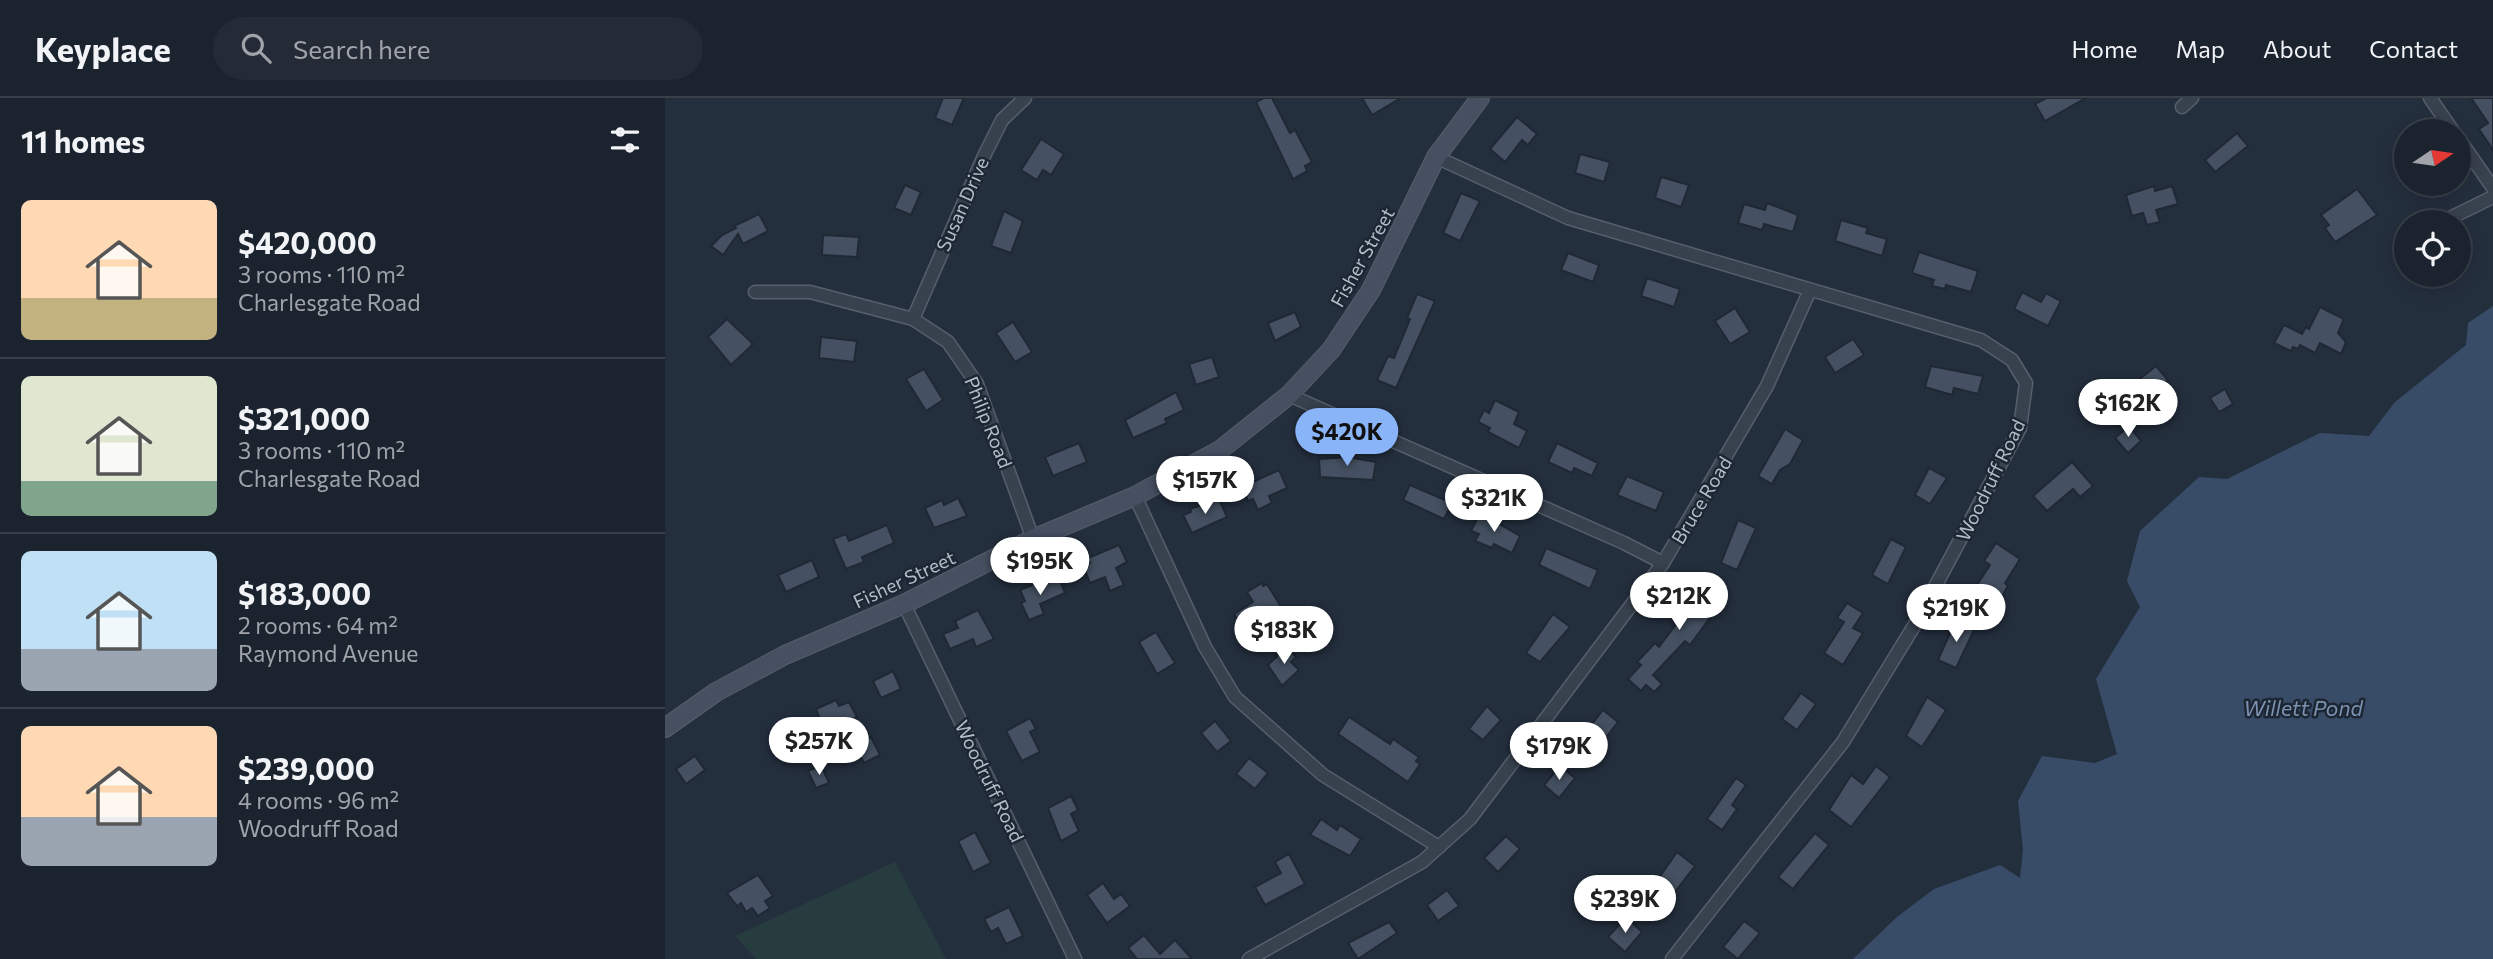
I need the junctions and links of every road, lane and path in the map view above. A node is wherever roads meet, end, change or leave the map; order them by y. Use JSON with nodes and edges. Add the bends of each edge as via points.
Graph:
{"nodes":[{"id":1,"x":1025,"y":98,"type":"edge"},
{"id":2,"x":1480,"y":98,"type":"edge"},
{"id":3,"x":2430,"y":98,"type":"edge"},
{"id":4,"x":2445,"y":119,"type":"edge"},
{"id":5,"x":2471,"y":156,"type":"edge"},
{"id":6,"x":1437,"y":157,"type":"junction"},
{"id":7,"x":2493,"y":188,"type":"edge"},
{"id":8,"x":2493,"y":197,"type":"edge"},
{"id":9,"x":2466,"y":210,"type":"edge"},
{"id":10,"x":1810,"y":290,"type":"junction"},
{"id":11,"x":755,"y":292,"type":"dead end"},
{"id":12,"x":913,"y":319,"type":"junction"},
{"id":13,"x":1289,"y":395,"type":"junction"},
{"id":14,"x":1135,"y":496,"type":"junction"},
{"id":15,"x":1033,"y":539,"type":"junction"},
{"id":16,"x":1663,"y":564,"type":"junction"},
{"id":17,"x":904,"y":604,"type":"junction"},
{"id":18,"x":665,"y":727,"type":"edge"},
{"id":19,"x":1439,"y":847,"type":"junction"},
{"id":20,"x":1075,"y":959,"type":"edge"},
{"id":21,"x":1249,"y":959,"type":"edge"},
{"id":22,"x":1672,"y":959,"type":"edge"}],
"edges":[{"from":1,"to":12,"type":"street","name":"Susan Drive","via":[[1002,120]]},
{"from":2,"to":6,"type":"main road","name":"Fisher Street"},
{"from":3,"to":4,"type":"street"},
{"from":5,"to":7,"type":"street"},
{"from":6,"to":10,"type":"street","name":"Woodruff Road","via":[[1568,218]]},
{"from":6,"to":13,"type":"main road","name":"Fisher Street","via":[[1371,290],[1331,350]]},
{"from":8,"to":9,"type":"street"},
{"from":10,"to":16,"type":"street","name":"Bruce Road","via":[[1767,386]]},
{"from":10,"to":22,"type":"street","name":"Woodruff Road","via":[[1947,328],[1999,349],[2013,360],[2026,383],[2025,405],[2020,428],[1927,602],[1843,741]]},
{"from":11,"to":12,"type":"street","name":"Philip Road","via":[[810,292]]},
{"from":12,"to":15,"type":"street","name":"Philip Road","via":[[948,342],[977,384]]},
{"from":13,"to":14,"type":"main road","name":"Fisher Street","via":[[1220,450]]},
{"from":13,"to":16,"type":"street"},
{"from":14,"to":15,"type":"main road","name":"Fisher Street"},
{"from":14,"to":19,"type":"street","via":[[1205,647],[1235,697],[1323,775]]},
{"from":15,"to":17,"type":"main road","name":"Fisher Street"},
{"from":16,"to":19,"type":"street","name":"Bruce Road","via":[[1470,819]]},
{"from":17,"to":18,"type":"main road","name":"Fisher Street","via":[[785,655],[716,692]]},
{"from":17,"to":20,"type":"street","name":"Woodruff Road"},
{"from":19,"to":21,"type":"street","name":"Bruce Road","via":[[1422,862]]}]}
